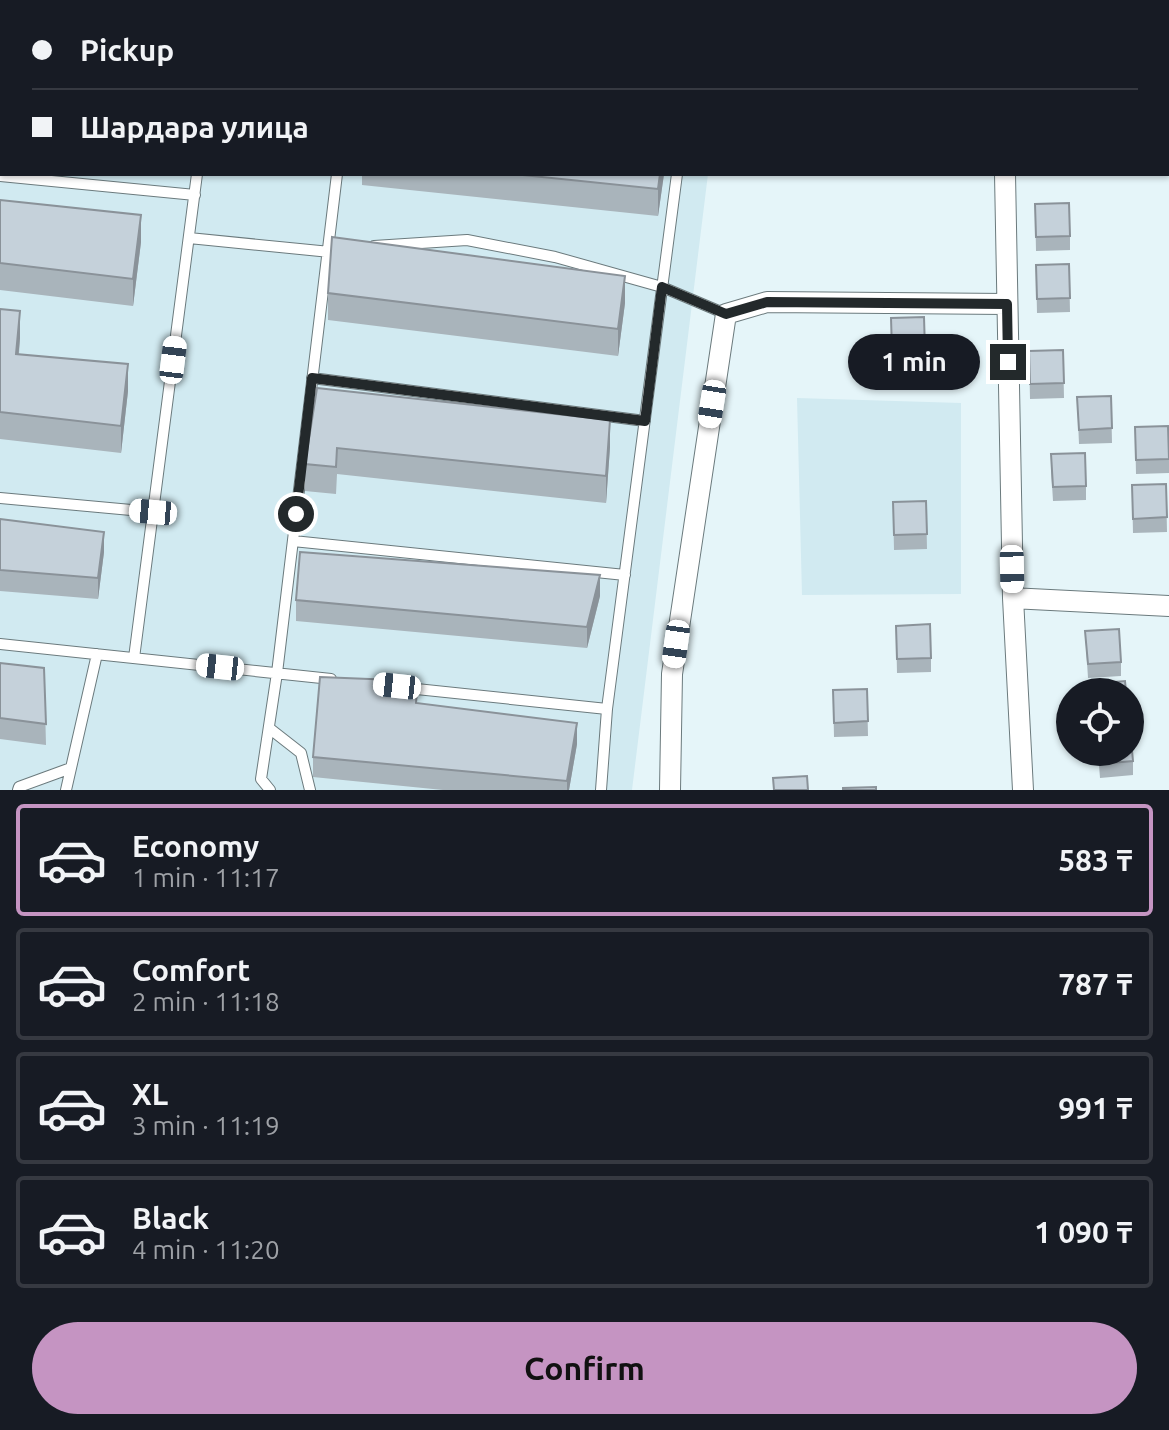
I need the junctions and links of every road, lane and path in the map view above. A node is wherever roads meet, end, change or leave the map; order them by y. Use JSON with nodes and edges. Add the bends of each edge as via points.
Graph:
{"nodes":[{"id":1,"x":0,"y":176,"type":"edge"},
{"id":2,"x":197,"y":176,"type":"edge"},
{"id":3,"x":337,"y":176,"type":"edge"},
{"id":4,"x":677,"y":176,"type":"edge"},
{"id":5,"x":1005,"y":176,"type":"edge"},
{"id":6,"x":195,"y":195,"type":"junction"},
{"id":7,"x":189,"y":238,"type":"junction"},
{"id":8,"x":357,"y":249,"type":"edge"},
{"id":9,"x":342,"y":251,"type":"edge"},
{"id":10,"x":327,"y":253,"type":"junction"},
{"id":11,"x":662,"y":287,"type":"junction"},
{"id":12,"x":1007,"y":304,"type":"junction"},
{"id":13,"x":726,"y":314,"type":"junction"},
{"id":14,"x":312,"y":378,"type":"junction"},
{"id":15,"x":645,"y":421,"type":"junction"},
{"id":16,"x":0,"y":498,"type":"edge"},
{"id":17,"x":153,"y":512,"type":"junction"},
{"id":18,"x":293,"y":541,"type":"junction"},
{"id":19,"x":625,"y":575,"type":"junction"},
{"id":20,"x":1013,"y":598,"type":"junction"},
{"id":21,"x":1169,"y":606,"type":"edge"},
{"id":22,"x":0,"y":644,"type":"edge"},
{"id":23,"x":97,"y":654,"type":"junction"},
{"id":24,"x":134,"y":658,"type":"junction"},
{"id":25,"x":277,"y":673,"type":"junction"},
{"id":26,"x":340,"y":680,"type":"edge"},
{"id":27,"x":403,"y":687,"type":"edge"},
{"id":28,"x":607,"y":709,"type":"junction"},
{"id":29,"x":269,"y":728,"type":"junction"},
{"id":30,"x":71,"y":768,"type":"junction"},
{"id":31,"x":18,"y":790,"type":"edge"},
{"id":32,"x":66,"y":790,"type":"edge"},
{"id":33,"x":270,"y":790,"type":"edge"},
{"id":34,"x":310,"y":790,"type":"edge"},
{"id":35,"x":601,"y":790,"type":"edge"},
{"id":36,"x":670,"y":790,"type":"edge"},
{"id":37,"x":1023,"y":790,"type":"edge"}],
"edges":[{"from":1,"to":6,"type":"lane"},
{"from":2,"to":6,"type":"lane"},
{"from":3,"to":10,"type":"lane"},
{"from":4,"to":11,"type":"lane"},
{"from":5,"to":12,"type":"street"},
{"from":6,"to":7,"type":"lane"},
{"from":7,"to":10,"type":"lane"},
{"from":7,"to":17,"type":"lane"},
{"from":8,"to":11,"type":"lane","via":[[467,240],[555,257]]},
{"from":9,"to":10,"type":"lane"},
{"from":10,"to":14,"type":"lane"},
{"from":11,"to":13,"type":"lane"},
{"from":11,"to":15,"type":"lane"},
{"from":12,"to":13,"type":"street","via":[[767,302]]},
{"from":12,"to":20,"type":"street"},
{"from":13,"to":36,"type":"street","via":[[672,674]]},
{"from":14,"to":15,"type":"lane"},
{"from":14,"to":18,"type":"lane"},
{"from":15,"to":19,"type":"lane"},
{"from":16,"to":17,"type":"lane"},
{"from":17,"to":24,"type":"lane"},
{"from":18,"to":19,"type":"lane"},
{"from":18,"to":25,"type":"lane"},
{"from":19,"to":28,"type":"lane"},
{"from":20,"to":21,"type":"street"},
{"from":20,"to":37,"type":"street"},
{"from":22,"to":23,"type":"lane"},
{"from":23,"to":24,"type":"lane"},
{"from":23,"to":30,"type":"lane"},
{"from":24,"to":25,"type":"lane"},
{"from":25,"to":26,"type":"lane"},
{"from":25,"to":29,"type":"lane"},
{"from":27,"to":28,"type":"lane"},
{"from":28,"to":35,"type":"lane"},
{"from":29,"to":33,"type":"lane","via":[[261,779]]},
{"from":29,"to":34,"type":"lane","via":[[301,753]]},
{"from":30,"to":31,"type":"lane"},
{"from":30,"to":32,"type":"lane"}]}
